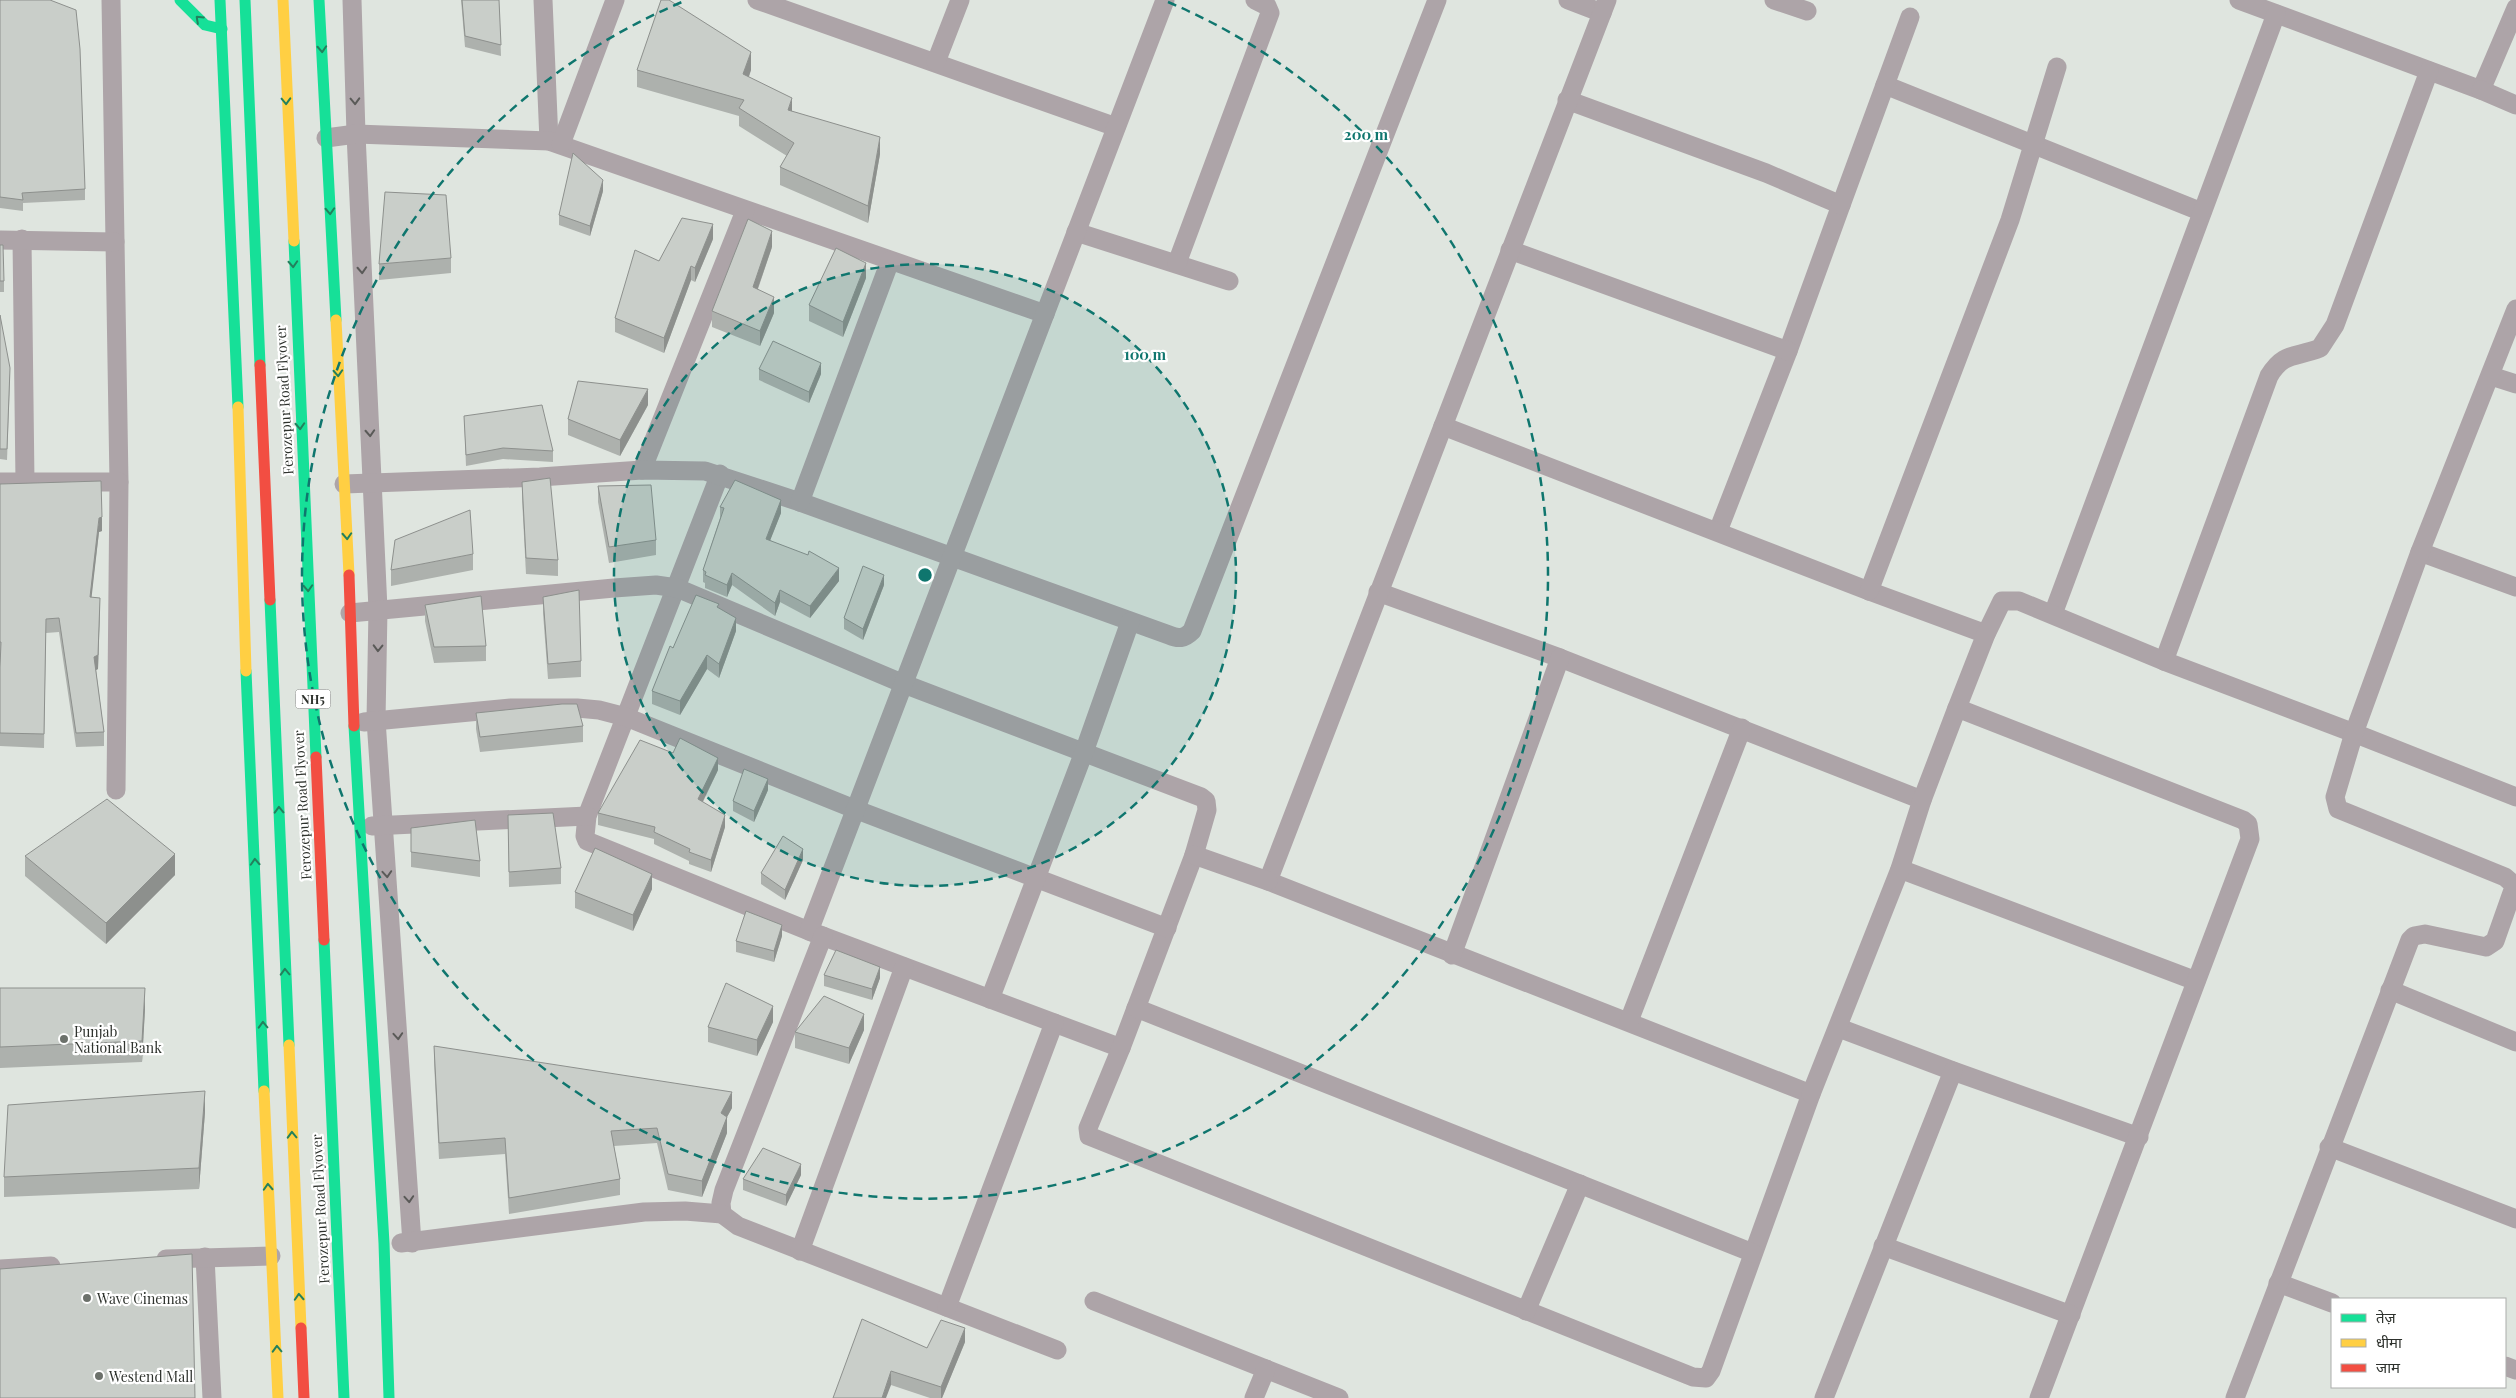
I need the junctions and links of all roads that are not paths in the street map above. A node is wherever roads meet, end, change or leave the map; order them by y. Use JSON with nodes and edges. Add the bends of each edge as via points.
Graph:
{"nodes":[{"id":1,"x":111,"y":0,"type":"edge"},
{"id":2,"x":180,"y":0,"type":"edge"},
{"id":3,"x":220,"y":0,"type":"edge"},
{"id":4,"x":245,"y":0,"type":"edge"},
{"id":5,"x":283,"y":0,"type":"edge"},
{"id":6,"x":320,"y":0,"type":"edge"},
{"id":7,"x":352,"y":0,"type":"edge"},
{"id":8,"x":543,"y":0,"type":"edge"},
{"id":9,"x":615,"y":0,"type":"edge"},
{"id":10,"x":757,"y":0,"type":"edge"},
{"id":11,"x":960,"y":0,"type":"edge"},
{"id":12,"x":1165,"y":0,"type":"edge"},
{"id":13,"x":1255,"y":0,"type":"edge"},
{"id":14,"x":1437,"y":0,"type":"edge"},
{"id":15,"x":1568,"y":0,"type":"edge"},
{"id":16,"x":1774,"y":0,"type":"edge"},
{"id":17,"x":2239,"y":0,"type":"edge"},
{"id":18,"x":1604,"y":6,"type":"edge"},
{"id":19,"x":2516,"y":8,"type":"edge"},
{"id":20,"x":1807,"y":11,"type":"dead end"},
{"id":21,"x":2276,"y":14,"type":"junction"},
{"id":22,"x":1910,"y":17,"type":"dead end"},
{"id":23,"x":222,"y":29,"type":"junction"},
{"id":24,"x":936,"y":62,"type":"junction"},
{"id":25,"x":2058,"y":67,"type":"dead end"},
{"id":26,"x":2429,"y":71,"type":"junction"},
{"id":27,"x":1886,"y":84,"type":"junction"},
{"id":28,"x":2481,"y":90,"type":"junction"},
{"id":29,"x":1567,"y":100,"type":"junction"},
{"id":30,"x":2516,"y":105,"type":"edge"},
{"id":31,"x":1116,"y":128,"type":"junction"},
{"id":32,"x":356,"y":134,"type":"junction"},
{"id":33,"x":326,"y":138,"type":"junction"},
{"id":34,"x":2034,"y":142,"type":"junction"},
{"id":35,"x":555,"y":143,"type":"junction"},
{"id":36,"x":1841,"y":205,"type":"junction"},
{"id":37,"x":745,"y":210,"type":"junction"},
{"id":38,"x":2202,"y":212,"type":"junction"},
{"id":39,"x":1076,"y":232,"type":"junction"},
{"id":40,"x":22,"y":239,"type":"junction"},
{"id":41,"x":0,"y":240,"type":"edge"},
{"id":42,"x":115,"y":242,"type":"junction"},
{"id":43,"x":1510,"y":250,"type":"junction"},
{"id":44,"x":890,"y":260,"type":"junction"},
{"id":45,"x":1177,"y":263,"type":"junction"},
{"id":46,"x":1229,"y":281,"type":"dead end"},
{"id":47,"x":2516,"y":309,"type":"edge"},
{"id":48,"x":1044,"y":314,"type":"junction"},
{"id":49,"x":1788,"y":351,"type":"junction"},
{"id":50,"x":2491,"y":376,"type":"junction"},
{"id":51,"x":2516,"y":384,"type":"edge"},
{"id":52,"x":1443,"y":426,"type":"junction"},
{"id":53,"x":642,"y":470,"type":"junction"},
{"id":54,"x":720,"y":474,"type":"junction"},
{"id":55,"x":0,"y":482,"type":"edge"},
{"id":56,"x":26,"y":482,"type":"junction"},
{"id":57,"x":119,"y":482,"type":"junction"},
{"id":58,"x":373,"y":483,"type":"junction"},
{"id":59,"x":344,"y":484,"type":"junction"},
{"id":60,"x":800,"y":502,"type":"junction"},
{"id":61,"x":1718,"y":531,"type":"junction"},
{"id":62,"x":2420,"y":552,"type":"junction"},
{"id":63,"x":951,"y":558,"type":"junction"},
{"id":64,"x":2516,"y":587,"type":"edge"},
{"id":65,"x":677,"y":588,"type":"junction"},
{"id":66,"x":1869,"y":591,"type":"junction"},
{"id":67,"x":1378,"y":592,"type":"junction"},
{"id":68,"x":378,"y":609,"type":"junction"},
{"id":69,"x":350,"y":613,"type":"junction"},
{"id":70,"x":2053,"y":614,"type":"junction"},
{"id":71,"x":1130,"y":622,"type":"junction"},
{"id":72,"x":1986,"y":634,"type":"junction"},
{"id":73,"x":1560,"y":658,"type":"junction"},
{"id":74,"x":2164,"y":661,"type":"junction"},
{"id":75,"x":904,"y":684,"type":"junction"},
{"id":76,"x":1957,"y":708,"type":"junction"},
{"id":77,"x":626,"y":717,"type":"junction"},
{"id":78,"x":376,"y":720,"type":"junction"},
{"id":79,"x":354,"y":724,"type":"junction"},
{"id":80,"x":1742,"y":728,"type":"junction"},
{"id":81,"x":2354,"y":732,"type":"junction"},
{"id":82,"x":1084,"y":752,"type":"junction"},
{"id":83,"x":116,"y":790,"type":"dead end"},
{"id":84,"x":2516,"y":798,"type":"edge"},
{"id":85,"x":1922,"y":800,"type":"junction"},
{"id":86,"x":856,"y":810,"type":"junction"},
{"id":87,"x":587,"y":816,"type":"junction"},
{"id":88,"x":360,"y":826,"type":"junction"},
{"id":89,"x":384,"y":826,"type":"junction"},
{"id":90,"x":1194,"y":855,"type":"junction"},
{"id":91,"x":1900,"y":869,"type":"junction"},
{"id":92,"x":1035,"y":878,"type":"junction"},
{"id":93,"x":1268,"y":881,"type":"junction"},
{"id":94,"x":1166,"y":928,"type":"junction"},
{"id":95,"x":816,"y":934,"type":"junction"},
{"id":96,"x":1452,"y":955,"type":"junction"},
{"id":97,"x":904,"y":966,"type":"junction"},
{"id":98,"x":2196,"y":982,"type":"junction"},
{"id":99,"x":2390,"y":990,"type":"junction"},
{"id":100,"x":990,"y":999,"type":"junction"},
{"id":101,"x":1136,"y":1008,"type":"junction"},
{"id":102,"x":1629,"y":1021,"type":"junction"},
{"id":103,"x":1054,"y":1023,"type":"junction"},
{"id":104,"x":1839,"y":1028,"type":"junction"},
{"id":105,"x":2516,"y":1042,"type":"edge"},
{"id":106,"x":1121,"y":1048,"type":"junction"},
{"id":107,"x":1952,"y":1072,"type":"junction"},
{"id":108,"x":1811,"y":1094,"type":"junction"},
{"id":109,"x":2139,"y":1137,"type":"junction"},
{"id":110,"x":2329,"y":1147,"type":"junction"},
{"id":111,"x":1580,"y":1184,"type":"junction"},
{"id":112,"x":722,"y":1214,"type":"junction"},
{"id":113,"x":2516,"y":1219,"type":"edge"},
{"id":114,"x":384,"y":1243,"type":"junction"},
{"id":115,"x":412,"y":1243,"type":"junction"},
{"id":116,"x":1884,"y":1246,"type":"junction"},
{"id":117,"x":800,"y":1251,"type":"junction"},
{"id":118,"x":1753,"y":1253,"type":"junction"},
{"id":119,"x":272,"y":1256,"type":"junction"},
{"id":120,"x":205,"y":1257,"type":"junction"},
{"id":121,"x":146,"y":1260,"type":"edge"},
{"id":122,"x":68,"y":1265,"type":"edge"},
{"id":123,"x":0,"y":1269,"type":"edge"},
{"id":124,"x":2278,"y":1283,"type":"junction"},
{"id":125,"x":1094,"y":1301,"type":"dead end"},
{"id":126,"x":2331,"y":1303,"type":"edge"},
{"id":127,"x":947,"y":1307,"type":"junction"},
{"id":128,"x":1526,"y":1311,"type":"junction"},
{"id":129,"x":2071,"y":1315,"type":"junction"},
{"id":130,"x":1057,"y":1350,"type":"dead end"},
{"id":131,"x":1266,"y":1368,"type":"junction"},
{"id":132,"x":212,"y":1398,"type":"edge"},
{"id":133,"x":278,"y":1398,"type":"edge"},
{"id":134,"x":304,"y":1398,"type":"edge"},
{"id":135,"x":344,"y":1398,"type":"edge"},
{"id":136,"x":389,"y":1398,"type":"edge"},
{"id":137,"x":1254,"y":1398,"type":"edge"},
{"id":138,"x":1339,"y":1398,"type":"edge"},
{"id":139,"x":1824,"y":1398,"type":"edge"},
{"id":140,"x":2039,"y":1398,"type":"edge"},
{"id":141,"x":2235,"y":1398,"type":"edge"}],
"edges":[{"from":1,"to":42,"type":"street"},
{"from":23,"to":2,"type":"main road","one_way":true,"via":[[205,24]]},
{"from":3,"to":23,"type":"main road"},
{"from":134,"to":4,"type":"main road","name":"Ferozepur Road Flyover","one_way":true},
{"from":5,"to":135,"type":"main road","name":"Ferozepur Road Flyover","number":"NH5","one_way":true},
{"from":6,"to":33,"type":"main road","one_way":true},
{"from":7,"to":32,"type":"street","one_way":true},
{"from":8,"to":35,"type":"street"},
{"from":9,"to":35,"type":"street"},
{"from":10,"to":24,"type":"street"},
{"from":11,"to":24,"type":"street"},
{"from":12,"to":31,"type":"street"},
{"from":13,"to":45,"type":"street","via":[[1267,6],[1270,13]]},
{"from":14,"to":71,"type":"street","via":[[1192,631],[1186,637],[1177,638]]},
{"from":15,"to":18,"type":"street"},
{"from":16,"to":20,"type":"street"},
{"from":17,"to":21,"type":"street"},
{"from":18,"to":29,"type":"street"},
{"from":19,"to":28,"type":"street"},
{"from":21,"to":26,"type":"street"},
{"from":21,"to":38,"type":"street"},
{"from":22,"to":27,"type":"street"},
{"from":119,"to":23,"type":"main road","one_way":true,"via":[[246,682]]},
{"from":24,"to":31,"type":"street"},
{"from":25,"to":34,"type":"street"},
{"from":26,"to":28,"type":"street"},
{"from":26,"to":74,"type":"street","via":[[2335,325],[2320,348],[2277,363],[2269,376]]},
{"from":27,"to":34,"type":"street"},
{"from":27,"to":36,"type":"street"},
{"from":28,"to":30,"type":"street"},
{"from":29,"to":36,"type":"street","via":[[1766,173]]},
{"from":29,"to":43,"type":"street"},
{"from":31,"to":39,"type":"street"},
{"from":32,"to":33,"type":"street"},
{"from":32,"to":35,"type":"street"},
{"from":32,"to":58,"type":"street","one_way":true},
{"from":33,"to":59,"type":"main road","one_way":true},
{"from":34,"to":38,"type":"street"},
{"from":34,"to":66,"type":"street","via":[[2010,220]]},
{"from":35,"to":37,"type":"street"},
{"from":36,"to":49,"type":"street"},
{"from":37,"to":44,"type":"street"},
{"from":37,"to":53,"type":"street"},
{"from":38,"to":70,"type":"street"},
{"from":39,"to":45,"type":"street"},
{"from":39,"to":48,"type":"street"},
{"from":40,"to":41,"type":"street"},
{"from":40,"to":42,"type":"street"},
{"from":40,"to":56,"type":"street"},
{"from":42,"to":57,"type":"street"},
{"from":43,"to":49,"type":"street"},
{"from":43,"to":52,"type":"street"},
{"from":44,"to":48,"type":"street"},
{"from":44,"to":60,"type":"street"},
{"from":45,"to":46,"type":"street"},
{"from":47,"to":50,"type":"street"},
{"from":48,"to":63,"type":"street"},
{"from":49,"to":61,"type":"street"},
{"from":50,"to":51,"type":"street"},
{"from":50,"to":62,"type":"street"},
{"from":52,"to":61,"type":"street"},
{"from":52,"to":67,"type":"street"},
{"from":53,"to":54,"type":"street","via":[[690,469]]},
{"from":53,"to":58,"type":"street"},
{"from":54,"to":60,"type":"street"},
{"from":54,"to":65,"type":"street"},
{"from":55,"to":56,"type":"street"},
{"from":56,"to":57,"type":"street"},
{"from":57,"to":83,"type":"street"},
{"from":58,"to":59,"type":"street"},
{"from":58,"to":68,"type":"street"},
{"from":59,"to":69,"type":"main road","one_way":true},
{"from":60,"to":63,"type":"street"},
{"from":61,"to":66,"type":"street"},
{"from":62,"to":64,"type":"street"},
{"from":62,"to":81,"type":"street"},
{"from":63,"to":71,"type":"street"},
{"from":63,"to":75,"type":"street"},
{"from":65,"to":68,"type":"street","via":[[656,585]]},
{"from":65,"to":75,"type":"street"},
{"from":65,"to":77,"type":"street"},
{"from":66,"to":72,"type":"street"},
{"from":67,"to":73,"type":"street"},
{"from":67,"to":93,"type":"street"},
{"from":68,"to":69,"type":"street"},
{"from":68,"to":78,"type":"street","one_way":true},
{"from":69,"to":79,"type":"main road"},
{"from":70,"to":72,"type":"street","via":[[2020,601],[2002,601]]},
{"from":70,"to":74,"type":"street"},
{"from":71,"to":82,"type":"street"},
{"from":72,"to":76,"type":"street"},
{"from":73,"to":80,"type":"street"},
{"from":73,"to":96,"type":"street"},
{"from":74,"to":81,"type":"street"},
{"from":75,"to":82,"type":"street"},
{"from":75,"to":86,"type":"street"},
{"from":76,"to":85,"type":"street"},
{"from":76,"to":98,"type":"street","via":[[2248,824],[2250,839]]},
{"from":77,"to":78,"type":"street","via":[[577,708],[511,708]]},
{"from":77,"to":86,"type":"street"},
{"from":77,"to":87,"type":"street"},
{"from":78,"to":79,"type":"street"},
{"from":78,"to":89,"type":"street"},
{"from":79,"to":88,"type":"main road"},
{"from":80,"to":85,"type":"street"},
{"from":80,"to":102,"type":"street"},
{"from":81,"to":84,"type":"street"},
{"from":81,"to":99,"type":"street","via":[[2335,797],[2338,809],[2505,877],[2514,885],[2492,945],[2477,947],[2425,934],[2414,936]]},
{"from":82,"to":90,"type":"street","via":[[1202,796],[1207,810]]},
{"from":82,"to":92,"type":"street"},
{"from":85,"to":91,"type":"street"},
{"from":86,"to":92,"type":"street"},
{"from":86,"to":95,"type":"street"},
{"from":87,"to":89,"type":"street"},
{"from":87,"to":95,"type":"street","via":[[585,836],[592,845]]},
{"from":88,"to":89,"type":"street"},
{"from":88,"to":114,"type":"main road"},
{"from":89,"to":115,"type":"street","one_way":true},
{"from":90,"to":93,"type":"street"},
{"from":90,"to":94,"type":"street"},
{"from":91,"to":98,"type":"street"},
{"from":91,"to":104,"type":"street"},
{"from":92,"to":94,"type":"street"},
{"from":92,"to":100,"type":"street"},
{"from":93,"to":96,"type":"street"},
{"from":94,"to":101,"type":"street"},
{"from":95,"to":97,"type":"street"},
{"from":95,"to":112,"type":"street","via":[[724,1190]]},
{"from":96,"to":102,"type":"street"},
{"from":97,"to":100,"type":"street"},
{"from":97,"to":117,"type":"street"},
{"from":98,"to":109,"type":"street"},
{"from":99,"to":105,"type":"street"},
{"from":99,"to":110,"type":"street"},
{"from":100,"to":103,"type":"street"},
{"from":101,"to":106,"type":"street"},
{"from":101,"to":111,"type":"street"},
{"from":102,"to":108,"type":"street"},
{"from":103,"to":106,"type":"street"},
{"from":103,"to":127,"type":"street"},
{"from":104,"to":107,"type":"street"},
{"from":104,"to":108,"type":"street"},
{"from":106,"to":128,"type":"street","via":[[1088,1128],[1089,1136]]},
{"from":107,"to":109,"type":"street"},
{"from":107,"to":116,"type":"street"},
{"from":108,"to":118,"type":"street"},
{"from":109,"to":129,"type":"street"},
{"from":110,"to":113,"type":"street"},
{"from":110,"to":124,"type":"street"},
{"from":111,"to":118,"type":"street"},
{"from":111,"to":128,"type":"street"},
{"from":112,"to":115,"type":"street","via":[[644,1212]]},
{"from":112,"to":117,"type":"street","via":[[738,1226]]},
{"from":114,"to":115,"type":"street"},
{"from":114,"to":136,"type":"main road"},
{"from":116,"to":129,"type":"street"},
{"from":116,"to":139,"type":"street"},
{"from":117,"to":127,"type":"street"},
{"from":118,"to":128,"type":"street","via":[[1706,1378]]},
{"from":119,"to":120,"type":"street"},
{"from":133,"to":119,"type":"main road","one_way":true},
{"from":120,"to":121,"type":"street"},
{"from":120,"to":132,"type":"street"},
{"from":122,"to":123,"type":"street"},
{"from":124,"to":126,"type":"street"},
{"from":124,"to":141,"type":"street"},
{"from":125,"to":131,"type":"street"},
{"from":127,"to":130,"type":"street"},
{"from":129,"to":140,"type":"street"},
{"from":131,"to":137,"type":"street"},
{"from":131,"to":138,"type":"street"}]}
